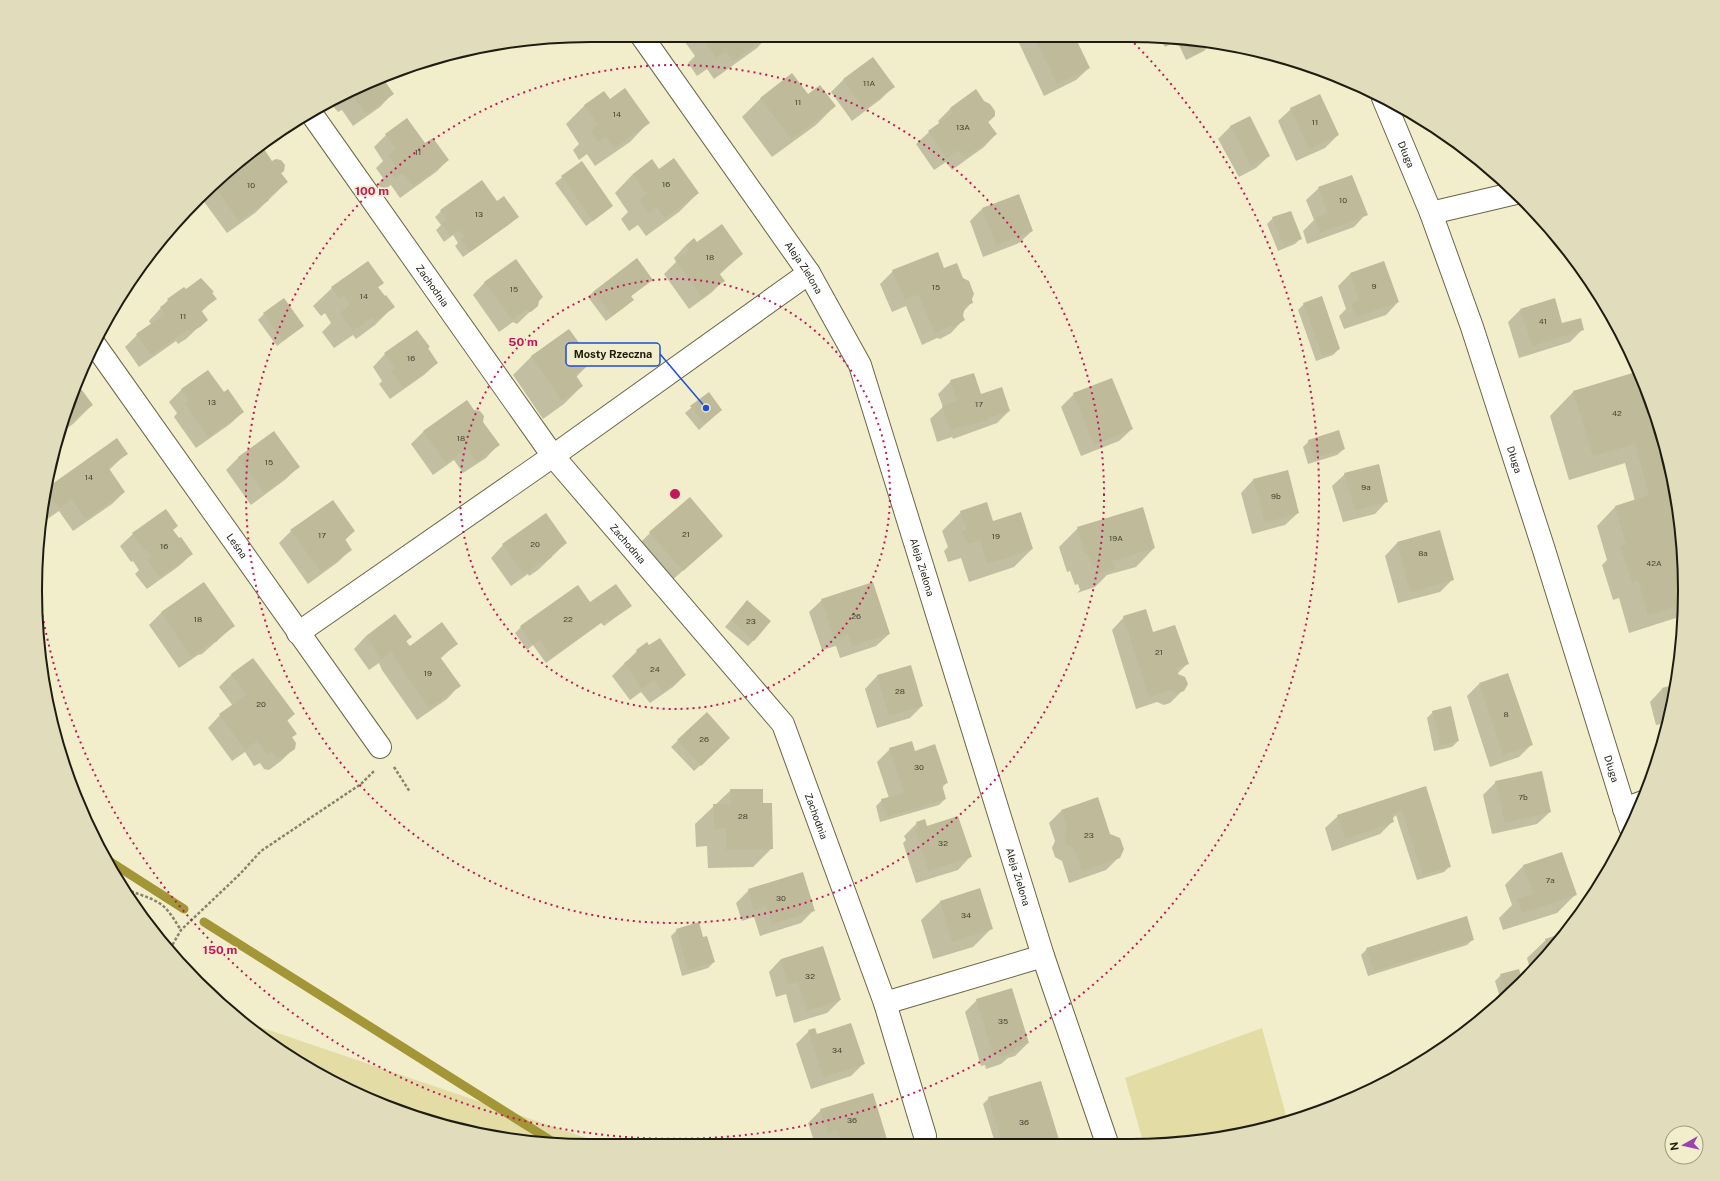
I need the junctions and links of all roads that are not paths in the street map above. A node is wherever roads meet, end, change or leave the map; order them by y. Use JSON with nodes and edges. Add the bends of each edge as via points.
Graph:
{"nodes":[{"id":1,"x":646,"y":42,"type":"edge"},
{"id":2,"x":1386,"y":106,"type":"edge"},
{"id":3,"x":314,"y":117,"type":"edge"},
{"id":4,"x":1508,"y":194,"type":"edge"},
{"id":5,"x":1431,"y":213,"type":"junction"},
{"id":6,"x":809,"y":273,"type":"junction"},
{"id":7,"x":98,"y":350,"type":"edge"},
{"id":8,"x":553,"y":456,"type":"junction"},
{"id":9,"x":298,"y":633,"type":"junction"},
{"id":10,"x":380,"y":747,"type":"road end"},
{"id":11,"x":1631,"y":811,"type":"edge"},
{"id":12,"x":1043,"y":956,"type":"junction"},
{"id":13,"x":885,"y":1003,"type":"junction"},
{"id":14,"x":925,"y":1136,"type":"dead end"},
{"id":15,"x":1106,"y":1139,"type":"edge"}],
"edges":[{"from":1,"to":6,"type":"street","name":"Aleja Zielona"},
{"from":2,"to":5,"type":"street","name":"Długa"},
{"from":3,"to":8,"type":"street","name":"Zachodnia"},
{"from":4,"to":5,"type":"street"},
{"from":5,"to":11,"type":"street","name":"Długa","via":[[1472,327]]},
{"from":6,"to":8,"type":"street"},
{"from":6,"to":12,"type":"street","name":"Aleja Zielona","via":[[860,364]]},
{"from":7,"to":9,"type":"street","name":"Leśna"},
{"from":8,"to":9,"type":"street"},
{"from":8,"to":13,"type":"street","name":"Zachodnia","via":[[783,724]]},
{"from":9,"to":10,"type":"street","name":"Leśna"},
{"from":12,"to":13,"type":"street"},
{"from":12,"to":15,"type":"street","name":"Aleja Zielona"},
{"from":13,"to":14,"type":"street","name":"Zachodnia"}]}
